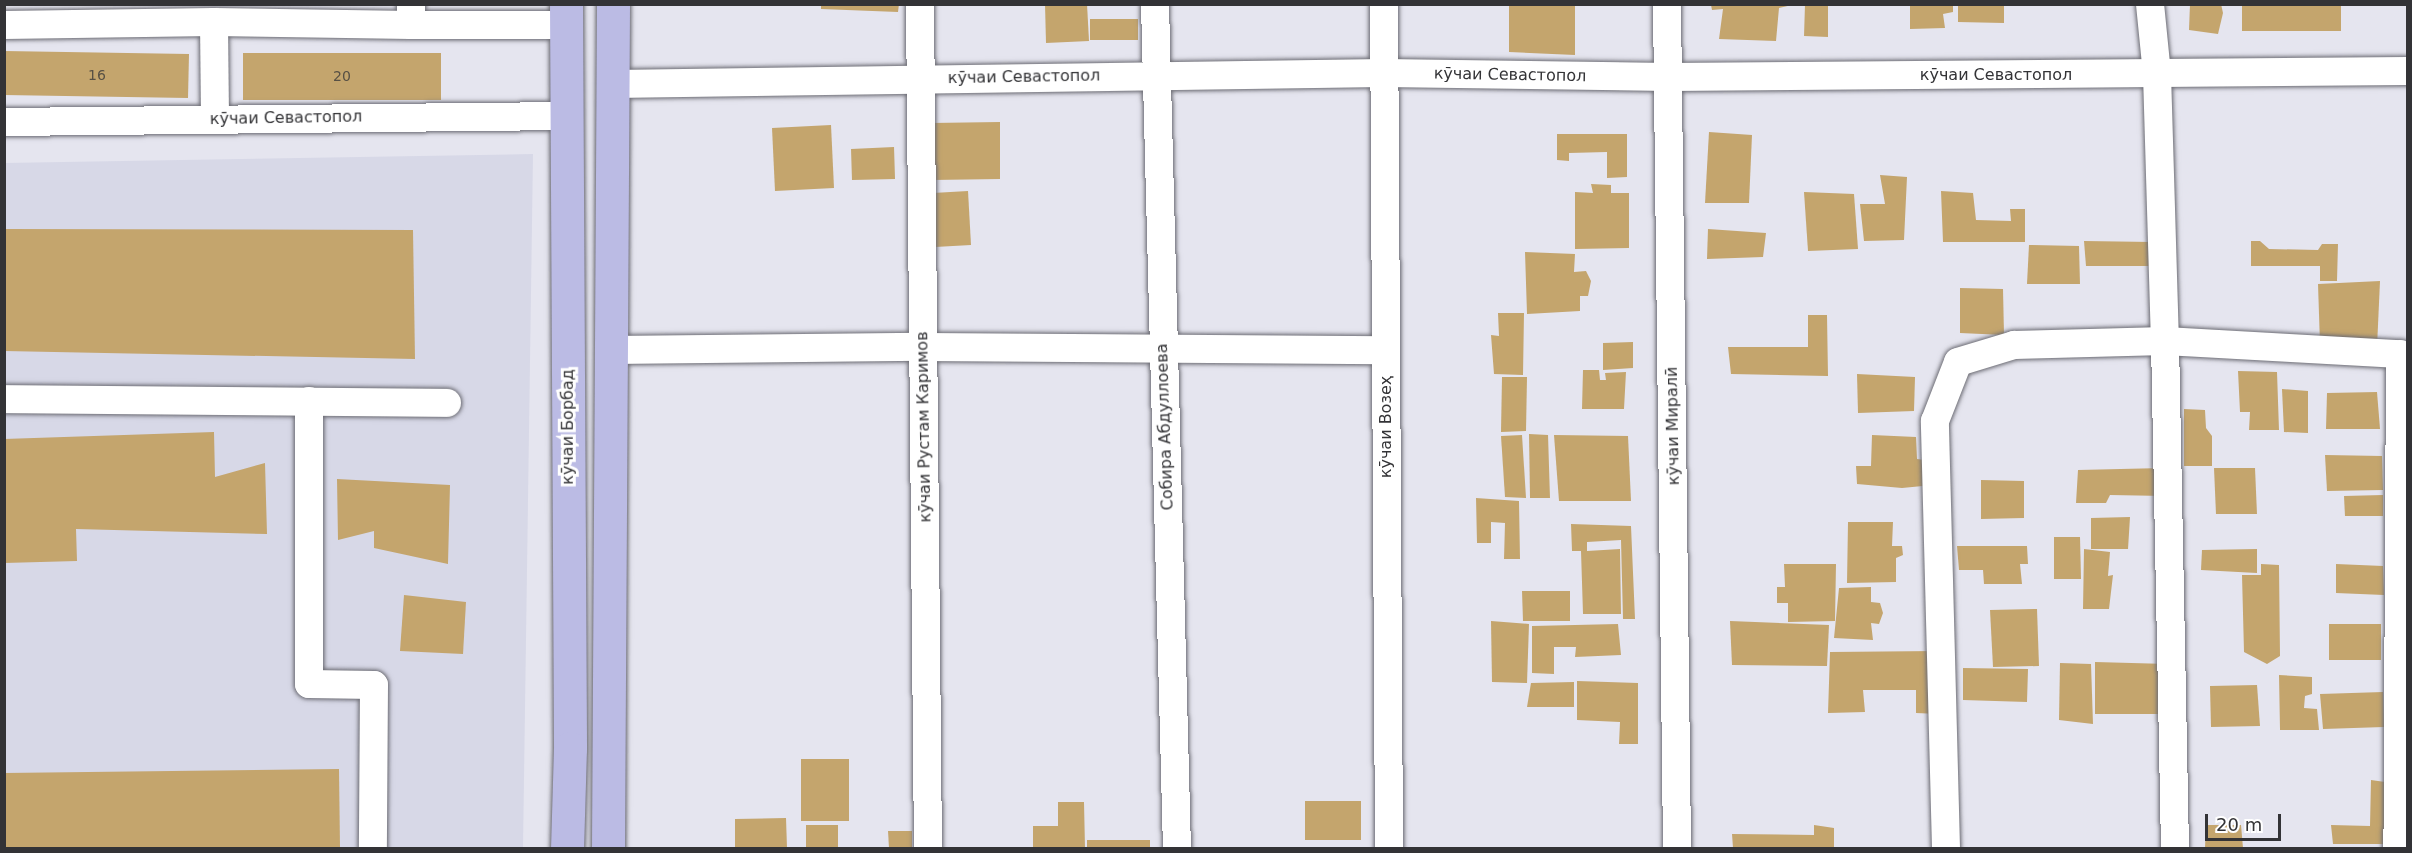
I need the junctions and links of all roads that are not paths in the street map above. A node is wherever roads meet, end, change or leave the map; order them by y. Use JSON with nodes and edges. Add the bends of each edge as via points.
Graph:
{"nodes":[{"id":1,"x":613,"y":4,"type":"edge"},
{"id":2,"x":920,"y":4,"type":"edge"},
{"id":3,"x":1155,"y":4,"type":"edge"},
{"id":4,"x":1384,"y":4,"type":"edge"},
{"id":5,"x":1667,"y":4,"type":"edge"},
{"id":6,"x":2150,"y":4,"type":"edge"},
{"id":7,"x":411,"y":15,"type":"edge"},
{"id":8,"x":566,"y":15,"type":"edge"},
{"id":9,"x":214,"y":22,"type":"junction"},
{"id":10,"x":4,"y":25,"type":"edge"},
{"id":11,"x":2408,"y":71,"type":"edge"},
{"id":12,"x":1384,"y":73,"type":"junction"},
{"id":13,"x":2157,"y":74,"type":"junction"},
{"id":14,"x":1154,"y":75,"type":"junction"},
{"id":15,"x":1669,"y":76,"type":"junction"},
{"id":16,"x":920,"y":79,"type":"junction"},
{"id":17,"x":613,"y":84,"type":"junction"},
{"id":18,"x":567,"y":116,"type":"junction"},
{"id":19,"x":215,"y":118,"type":"junction"},
{"id":20,"x":4,"y":122,"type":"edge"},
{"id":21,"x":2166,"y":341,"type":"junction"},
{"id":22,"x":923,"y":347,"type":"junction"},
{"id":23,"x":1162,"y":347,"type":"junction"},
{"id":24,"x":611,"y":350,"type":"junction"},
{"id":25,"x":1386,"y":350,"type":"junction"},
{"id":26,"x":4,"y":399,"type":"edge"},
{"id":27,"x":309,"y":402,"type":"junction"},
{"id":28,"x":447,"y":403,"type":"dead end"},
{"id":29,"x":2402,"y":811,"type":"edge"},
{"id":30,"x":373,"y":849,"type":"edge"},
{"id":31,"x":567,"y":849,"type":"edge"},
{"id":32,"x":608,"y":849,"type":"edge"},
{"id":33,"x":928,"y":849,"type":"edge"},
{"id":34,"x":1177,"y":849,"type":"edge"},
{"id":35,"x":1389,"y":849,"type":"edge"},
{"id":36,"x":1677,"y":849,"type":"edge"},
{"id":37,"x":1946,"y":849,"type":"edge"},
{"id":38,"x":2175,"y":849,"type":"edge"},
{"id":39,"x":2397,"y":849,"type":"edge"}],
"edges":[{"from":1,"to":17,"type":"main road"},
{"from":2,"to":16,"type":"street","name":"кӯчаи Рустам Каримов"},
{"from":3,"to":14,"type":"street","name":"Собира Абдуллоева"},
{"from":4,"to":12,"type":"street","name":"кӯчаи Возеҳ"},
{"from":5,"to":15,"type":"street","name":"кӯчаи Миралӣ"},
{"from":6,"to":13,"type":"street"},
{"from":7,"to":8,"type":"street"},
{"from":7,"to":9,"type":"street"},
{"from":8,"to":18,"type":"main road","name":"кӯчаи Борбад"},
{"from":9,"to":10,"type":"street"},
{"from":9,"to":19,"type":"street"},
{"from":11,"to":13,"type":"street","name":"кӯчаи Севастопол"},
{"from":12,"to":14,"type":"street","name":"кӯчаи Севастопол"},
{"from":12,"to":15,"type":"street","name":"кӯчаи Севастопол"},
{"from":12,"to":25,"type":"street","name":"кӯчаи Возеҳ"},
{"from":13,"to":15,"type":"street","name":"кӯчаи Севастопол"},
{"from":13,"to":21,"type":"street"},
{"from":14,"to":16,"type":"street","name":"кӯчаи Севастопол"},
{"from":14,"to":23,"type":"street","name":"Собира Абдуллоева"},
{"from":15,"to":36,"type":"street","name":"кӯчаи Миралӣ"},
{"from":16,"to":17,"type":"street","name":"кӯчаи Севастопол"},
{"from":16,"to":22,"type":"street","name":"кӯчаи Рустам Каримов"},
{"from":17,"to":24,"type":"main road"},
{"from":18,"to":19,"type":"street","name":"кӯчаи Севастопол"},
{"from":18,"to":31,"type":"main road","name":"кӯчаи Борбад"},
{"from":19,"to":20,"type":"street","name":"кӯчаи Севастопол"},
{"from":21,"to":29,"type":"street","via":[[2400,354]]},
{"from":21,"to":37,"type":"street","via":[[2014,345],[1958,362],[1935,421]]},
{"from":21,"to":38,"type":"street"},
{"from":22,"to":23,"type":"street"},
{"from":22,"to":24,"type":"street"},
{"from":22,"to":33,"type":"street","name":"кӯчаи Рустам Каримов"},
{"from":23,"to":25,"type":"street"},
{"from":23,"to":34,"type":"street","name":"Собира Абдуллоева"},
{"from":24,"to":32,"type":"main road"},
{"from":25,"to":35,"type":"street","name":"кӯчаи Возеҳ"},
{"from":26,"to":27,"type":"street"},
{"from":27,"to":28,"type":"street"},
{"from":27,"to":30,"type":"street","via":[[309,684],[374,685]]},
{"from":29,"to":39,"type":"street"}]}
